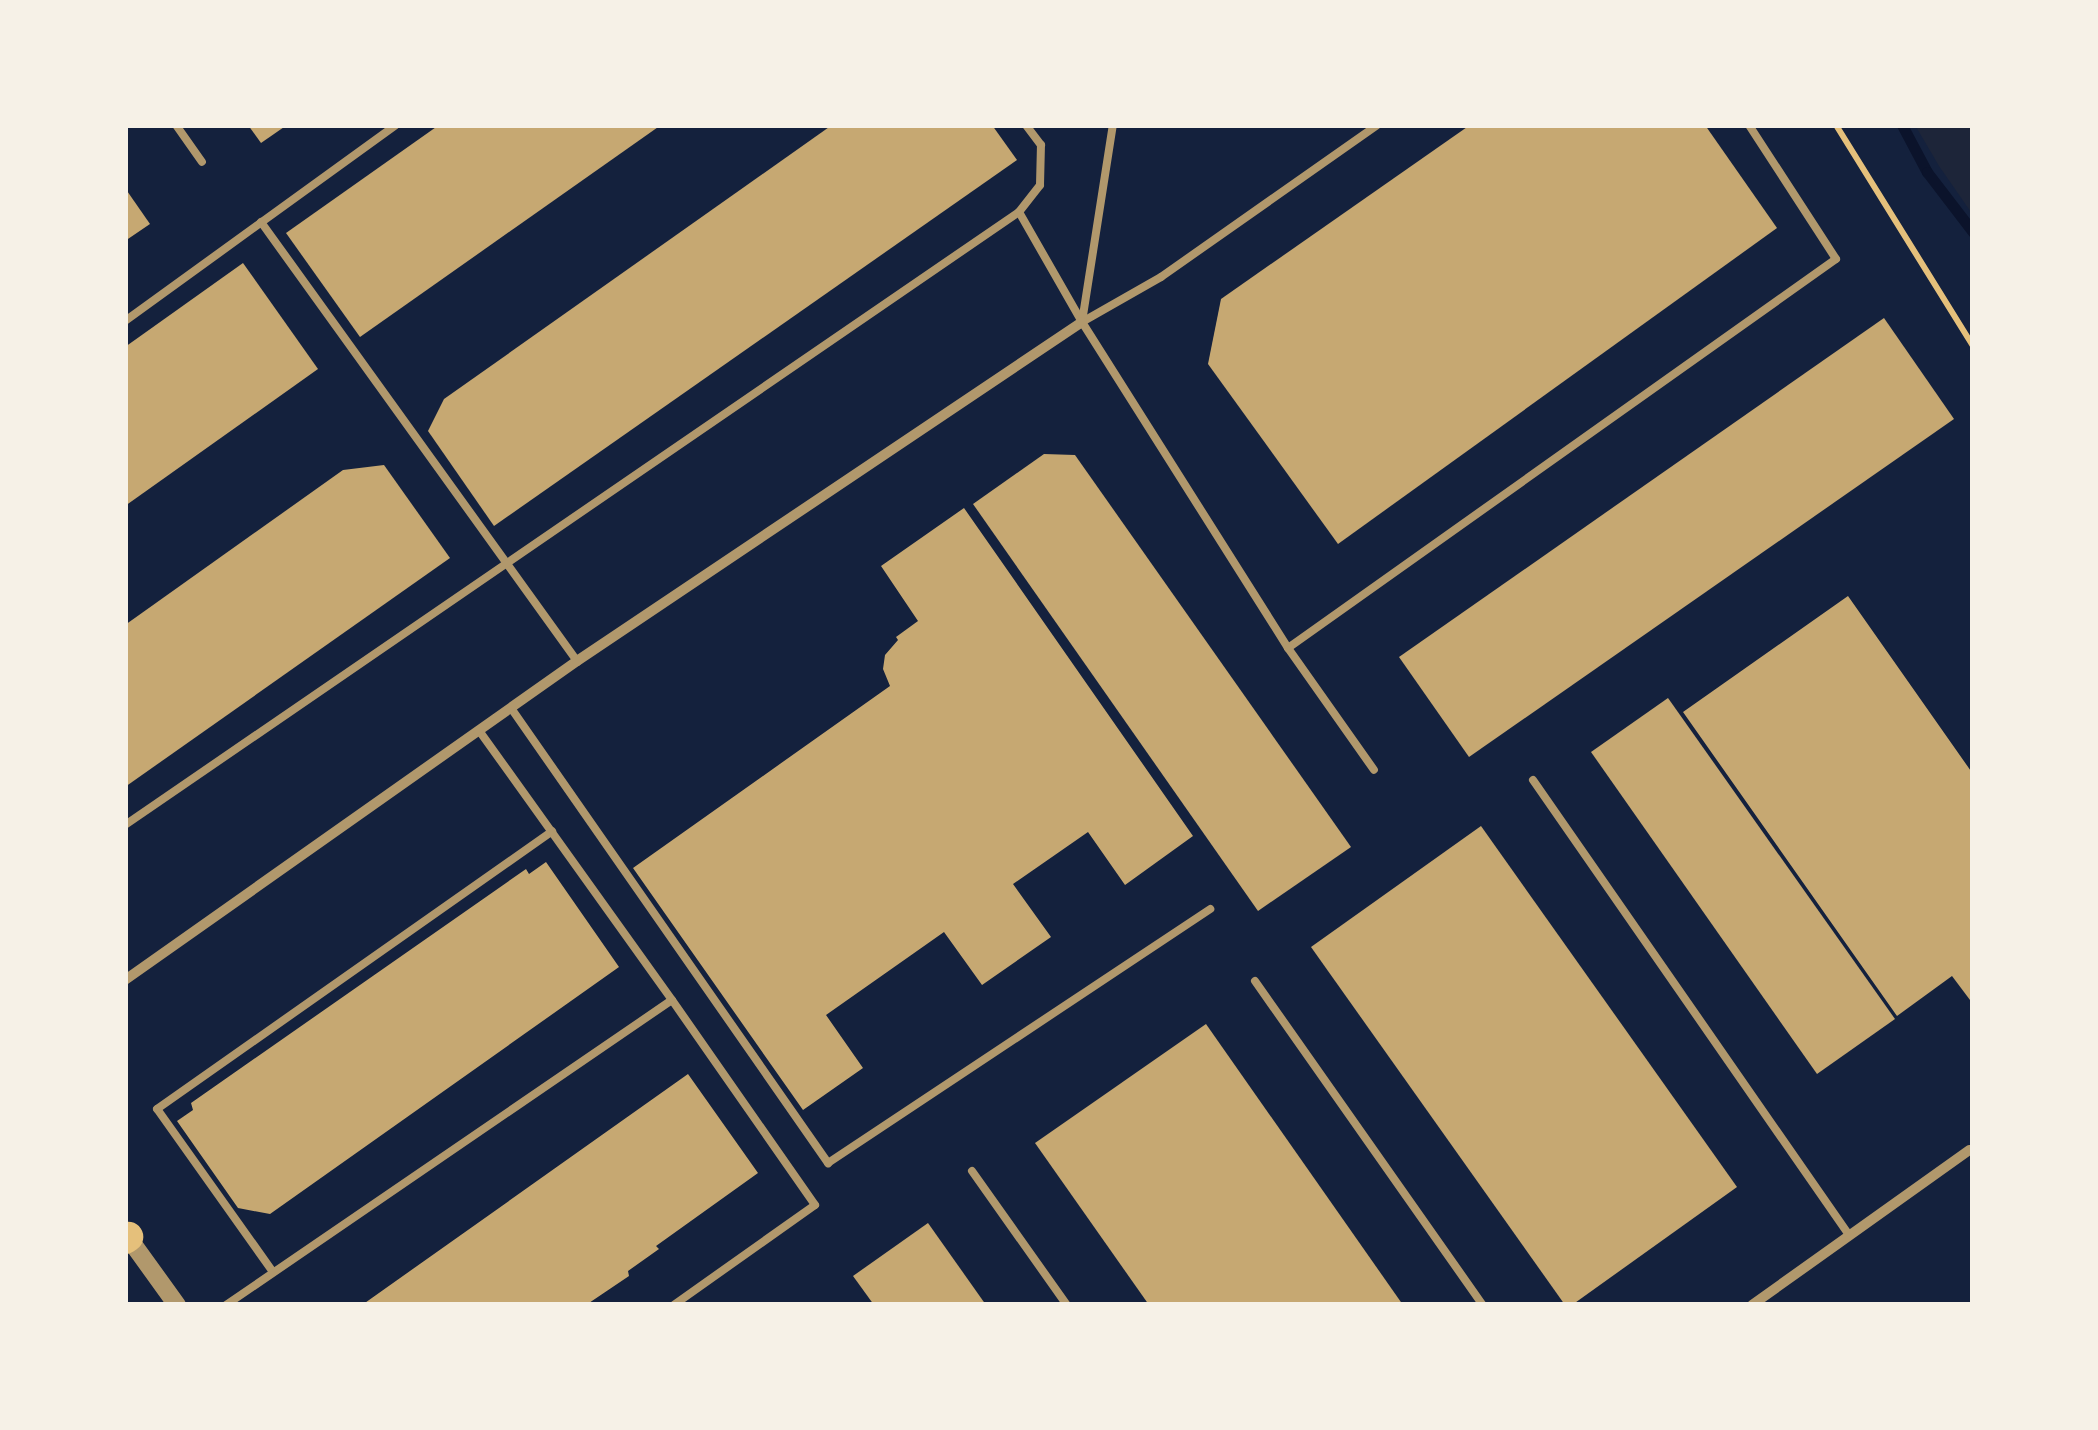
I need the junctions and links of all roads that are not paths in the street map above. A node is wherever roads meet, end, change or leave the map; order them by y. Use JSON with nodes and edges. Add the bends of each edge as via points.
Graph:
{"nodes":[{"id":1,"x":176,"y":125,"type":"edge"},
{"id":2,"x":396,"y":125,"type":"edge"},
{"id":3,"x":1026,"y":125,"type":"edge"},
{"id":4,"x":1113,"y":125,"type":"edge"},
{"id":5,"x":1377,"y":125,"type":"edge"},
{"id":6,"x":1749,"y":125,"type":"edge"},
{"id":7,"x":202,"y":162,"type":"dead end"},
{"id":8,"x":1019,"y":212,"type":"junction"},
{"id":9,"x":261,"y":222,"type":"junction"},
{"id":10,"x":125,"y":321,"type":"edge"},
{"id":11,"x":1082,"y":322,"type":"junction"},
{"id":12,"x":506,"y":564,"type":"junction"},
{"id":13,"x":1288,"y":648,"type":"junction"},
{"id":14,"x":577,"y":661,"type":"junction"},
{"id":15,"x":512,"y":708,"type":"junction"},
{"id":16,"x":479,"y":730,"type":"junction"},
{"id":17,"x":1374,"y":770,"type":"dead end"},
{"id":18,"x":1534,"y":780,"type":"dead end"},
{"id":19,"x":125,"y":825,"type":"edge"},
{"id":20,"x":552,"y":831,"type":"junction"},
{"id":21,"x":1210,"y":909,"type":"dead end"},
{"id":22,"x":125,"y":980,"type":"edge"},
{"id":23,"x":1254,"y":981,"type":"dead end"},
{"id":24,"x":672,"y":1000,"type":"junction"},
{"id":25,"x":1968,"y":1150,"type":"dead end"},
{"id":26,"x":972,"y":1171,"type":"dead end"},
{"id":27,"x":1850,"y":1234,"type":"junction"},
{"id":28,"x":126,"y":1236,"type":"edge"},
{"id":29,"x":274,"y":1272,"type":"junction"},
{"id":30,"x":177,"y":1305,"type":"edge"},
{"id":31,"x":226,"y":1305,"type":"edge"},
{"id":32,"x":674,"y":1305,"type":"edge"},
{"id":33,"x":1066,"y":1305,"type":"edge"},
{"id":34,"x":1484,"y":1305,"type":"edge"},
{"id":35,"x":1752,"y":1305,"type":"edge"}],
"edges":[{"from":1,"to":7,"type":"lane"},
{"from":2,"to":9,"type":"lane"},
{"from":3,"to":8,"type":"lane","via":[[1041,146],[1040,186]]},
{"from":4,"to":11,"type":"lane"},
{"from":5,"to":11,"type":"lane","via":[[1161,276]]},
{"from":6,"to":13,"type":"lane","via":[[1836,259]]},
{"from":8,"to":11,"type":"lane"},
{"from":8,"to":12,"type":"lane"},
{"from":9,"to":10,"type":"lane"},
{"from":9,"to":12,"type":"lane"},
{"from":11,"to":13,"type":"lane"},
{"from":11,"to":14,"type":"street"},
{"from":12,"to":14,"type":"lane"},
{"from":12,"to":19,"type":"lane"},
{"from":13,"to":17,"type":"lane"},
{"from":14,"to":15,"type":"street"},
{"from":15,"to":16,"type":"street"},
{"from":15,"to":21,"type":"lane","via":[[828,1163]]},
{"from":16,"to":20,"type":"lane"},
{"from":16,"to":22,"type":"street"},
{"from":18,"to":27,"type":"lane"},
{"from":20,"to":24,"type":"lane"},
{"from":20,"to":29,"type":"lane","via":[[157,1108]]},
{"from":23,"to":34,"type":"lane"},
{"from":24,"to":29,"type":"lane"},
{"from":24,"to":32,"type":"lane","via":[[816,1206]]},
{"from":25,"to":27,"type":"street"},
{"from":26,"to":33,"type":"lane"},
{"from":27,"to":35,"type":"street"},
{"from":28,"to":30,"type":"street"},
{"from":29,"to":31,"type":"lane"}]}
